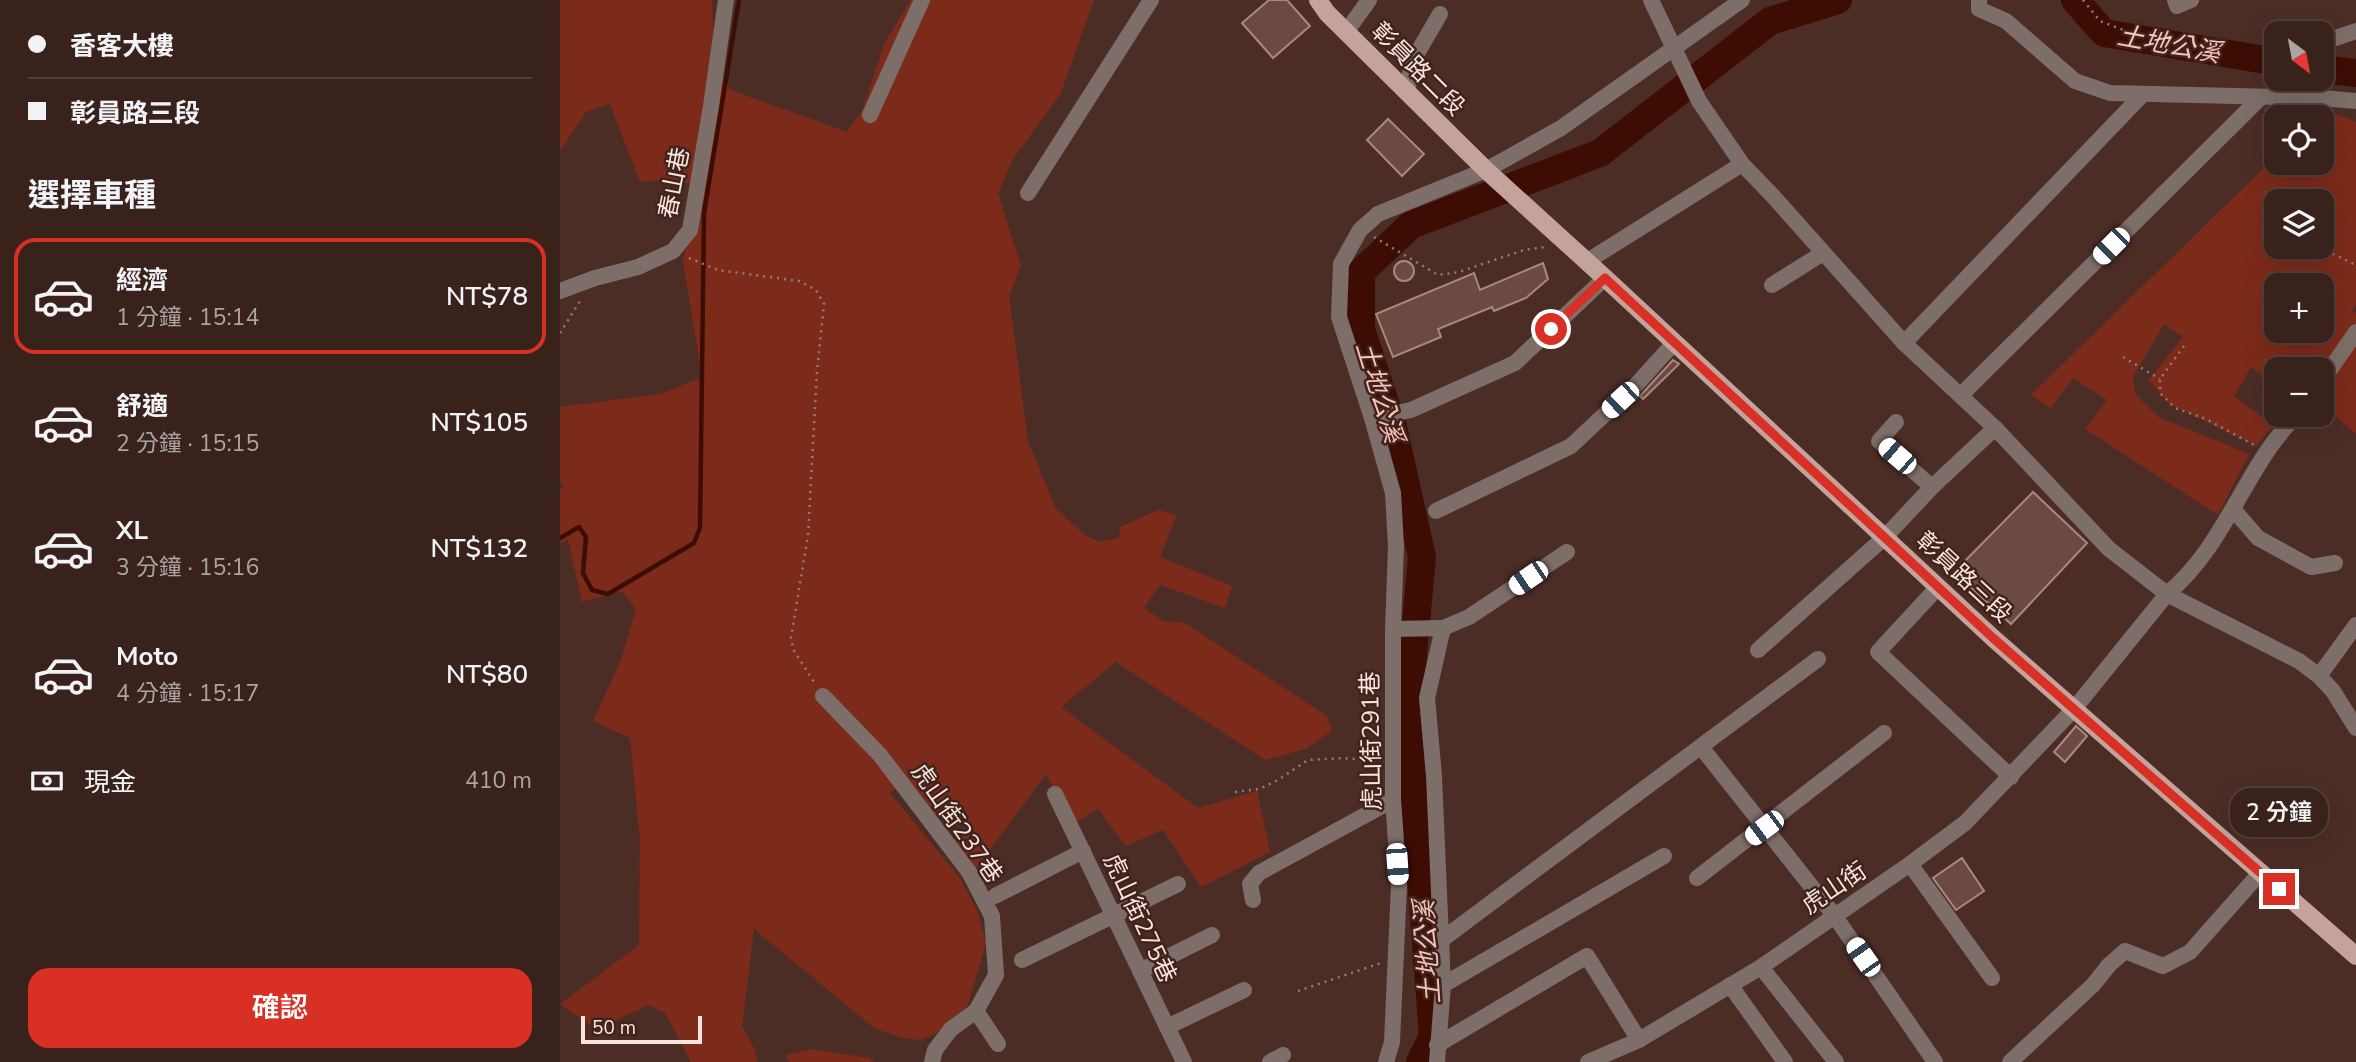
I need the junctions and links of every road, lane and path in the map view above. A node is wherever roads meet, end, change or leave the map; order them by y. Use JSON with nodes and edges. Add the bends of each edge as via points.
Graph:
{"nodes":[{"id":1,"x":726,"y":0,"type":"edge"},
{"id":2,"x":922,"y":0,"type":"edge"},
{"id":3,"x":1151,"y":0,"type":"edge"},
{"id":4,"x":1318,"y":0,"type":"edge"},
{"id":5,"x":1369,"y":0,"type":"edge"},
{"id":6,"x":1651,"y":0,"type":"edge"},
{"id":7,"x":1742,"y":0,"type":"edge"},
{"id":8,"x":2083,"y":0,"type":"edge"},
{"id":9,"x":2175,"y":0,"type":"edge"},
{"id":10,"x":2191,"y":0,"type":"edge"},
{"id":11,"x":1979,"y":1,"type":"edge"},
{"id":12,"x":1440,"y":14,"type":"dead end"},
{"id":13,"x":2126,"y":31,"type":"dead end"},
{"id":14,"x":2356,"y":31,"type":"edge"},
{"id":15,"x":1346,"y":32,"type":"junction"},
{"id":16,"x":2334,"y":39,"type":"edge"},
{"id":17,"x":1676,"y":52,"type":"junction"},
{"id":18,"x":1407,"y":93,"type":"junction"},
{"id":19,"x":2143,"y":94,"type":"junction"},
{"id":20,"x":2260,"y":98,"type":"junction"},
{"id":21,"x":2356,"y":101,"type":"edge"},
{"id":22,"x":870,"y":115,"type":"dead end"},
{"id":23,"x":1742,"y":164,"type":"junction"},
{"id":24,"x":1492,"y":175,"type":"junction"},
{"id":25,"x":1028,"y":193,"type":"dead end"},
{"id":26,"x":1547,"y":226,"type":"joint"},
{"id":27,"x":1370,"y":235,"type":"dead end"},
{"id":28,"x":1566,"y":244,"type":"junction"},
{"id":29,"x":673,"y":251,"type":"junction"},
{"id":30,"x":1823,"y":253,"type":"junction"},
{"id":31,"x":2334,"y":254,"type":"edge"},
{"id":32,"x":1586,"y":262,"type":"junction"},
{"id":33,"x":2356,"y":265,"type":"edge"},
{"id":34,"x":595,"y":278,"type":"junction"},
{"id":35,"x":1605,"y":278,"type":"junction"},
{"id":36,"x":1772,"y":285,"type":"dead end"},
{"id":37,"x":560,"y":291,"type":"edge"},
{"id":38,"x":2356,"y":332,"type":"edge"},
{"id":39,"x":560,"y":333,"type":"edge"},
{"id":40,"x":1904,"y":342,"type":"junction"},
{"id":41,"x":1674,"y":343,"type":"junction"},
{"id":42,"x":2184,"y":346,"type":"dead end"},
{"id":43,"x":2123,"y":357,"type":"dead end"},
{"id":44,"x":2334,"y":364,"type":"edge"},
{"id":45,"x":2160,"y":379,"type":"junction"},
{"id":46,"x":1961,"y":395,"type":"junction"},
{"id":47,"x":1376,"y":417,"type":"junction"},
{"id":48,"x":1896,"y":422,"type":"dead end"},
{"id":49,"x":2286,"y":427,"type":"edge"},
{"id":50,"x":1995,"y":428,"type":"junction"},
{"id":51,"x":2266,"y":452,"type":"junction"},
{"id":52,"x":1932,"y":487,"type":"junction"},
{"id":53,"x":2233,"y":509,"type":"junction"},
{"id":54,"x":1436,"y":511,"type":"dead end"},
{"id":55,"x":1885,"y":537,"type":"junction"},
{"id":56,"x":1567,"y":552,"type":"dead end"},
{"id":57,"x":2335,"y":563,"type":"dead end"},
{"id":58,"x":1938,"y":587,"type":"junction"},
{"id":59,"x":2167,"y":594,"type":"junction"},
{"id":60,"x":2356,"y":625,"type":"edge"},
{"id":61,"x":1437,"y":628,"type":"junction"},
{"id":62,"x":1398,"y":629,"type":"junction"},
{"id":63,"x":1758,"y":650,"type":"dead end"},
{"id":64,"x":1818,"y":659,"type":"dead end"},
{"id":65,"x":2319,"y":676,"type":"junction"},
{"id":66,"x":823,"y":696,"type":"joint"},
{"id":67,"x":2074,"y":709,"type":"junction"},
{"id":68,"x":2356,"y":729,"type":"edge"},
{"id":69,"x":1884,"y":733,"type":"dead end"},
{"id":70,"x":1701,"y":747,"type":"junction"},
{"id":71,"x":1392,"y":762,"type":"junction"},
{"id":72,"x":2011,"y":777,"type":"junction"},
{"id":73,"x":1235,"y":792,"type":"dead end"},
{"id":74,"x":1055,"y":794,"type":"dead end"},
{"id":75,"x":1392,"y":800,"type":"junction"},
{"id":76,"x":1764,"y":828,"type":"junction"},
{"id":77,"x":1083,"y":851,"type":"junction"},
{"id":78,"x":1664,"y":856,"type":"dead end"},
{"id":79,"x":1910,"y":864,"type":"junction"},
{"id":80,"x":2260,"y":873,"type":"junction"},
{"id":81,"x":1697,"y":878,"type":"dead end"},
{"id":82,"x":1178,"y":884,"type":"dead end"},
{"id":83,"x":995,"y":896,"type":"dead end"},
{"id":84,"x":1253,"y":900,"type":"dead end"},
{"id":85,"x":1113,"y":915,"type":"junction"},
{"id":86,"x":1833,"y":915,"type":"junction"},
{"id":87,"x":1212,"y":935,"type":"dead end"},
{"id":88,"x":1440,"y":942,"type":"junction"},
{"id":89,"x":2356,"y":956,"type":"edge"},
{"id":90,"x":1397,"y":958,"type":"junction"},
{"id":91,"x":1022,"y":961,"type":"dead end"},
{"id":92,"x":1761,"y":967,"type":"junction"},
{"id":93,"x":1140,"y":971,"type":"junction"},
{"id":94,"x":1992,"y":978,"type":"dead end"},
{"id":95,"x":1443,"y":985,"type":"junction"},
{"id":96,"x":1730,"y":985,"type":"junction"},
{"id":97,"x":1244,"y":990,"type":"dead end"},
{"id":98,"x":1298,"y":990,"type":"dead end"},
{"id":99,"x":976,"y":1011,"type":"junction"},
{"id":100,"x":1167,"y":1027,"type":"junction"},
{"id":101,"x":1639,"y":1040,"type":"junction"},
{"id":102,"x":998,"y":1044,"type":"dead end"},
{"id":103,"x":1437,"y":1054,"type":"edge"},
{"id":104,"x":932,"y":1062,"type":"edge"},
{"id":105,"x":1184,"y":1062,"type":"edge"},
{"id":106,"x":1386,"y":1062,"type":"edge"},
{"id":107,"x":1588,"y":1062,"type":"edge"},
{"id":108,"x":1785,"y":1062,"type":"edge"},
{"id":109,"x":1836,"y":1062,"type":"edge"},
{"id":110,"x":1935,"y":1062,"type":"edge"},
{"id":111,"x":2011,"y":1062,"type":"edge"}],
"edges":[{"from":1,"to":29,"type":"street","name":"春山巷","via":[[690,230]]},
{"from":2,"to":22,"type":"street"},
{"from":3,"to":25,"type":"street"},
{"from":4,"to":15,"type":"main road","name":"彰員路二段"},
{"from":5,"to":15,"type":"street"},
{"from":6,"to":17,"type":"street"},
{"from":7,"to":17,"type":"street","name":"虎山街291巷"},
{"from":8,"to":13,"type":"path","via":[[2100,21]]},
{"from":9,"to":10,"type":"street","via":[[2177,6]]},
{"from":11,"to":19,"type":"street","via":[[1979,9],[2006,20],[2075,81],[2110,93]]},
{"from":12,"to":18,"type":"street","via":[[1412,62]]},
{"from":14,"to":16,"type":"street"},
{"from":15,"to":18,"type":"main road","name":"彰員路二段"},
{"from":17,"to":23,"type":"street","via":[[1699,101]]},
{"from":17,"to":24,"type":"street","name":"虎山街291巷"},
{"from":18,"to":24,"type":"main road","name":"彰員路二段"},
{"from":19,"to":20,"type":"street"},
{"from":19,"to":40,"type":"street"},
{"from":20,"to":21,"type":"street"},
{"from":20,"to":46,"type":"street"},
{"from":23,"to":30,"type":"street"},
{"from":23,"to":32,"type":"street"},
{"from":24,"to":26,"type":"main road","name":"彰員路二段"},
{"from":24,"to":47,"type":"street","name":"虎山街291巷","via":[[1378,214],[1360,230],[1341,264],[1339,317]]},
{"from":26,"to":28,"type":"main road","name":"彰員路三段"},
{"from":27,"to":28,"type":"path","via":[[1438,275],[1524,250]]},
{"from":28,"to":32,"type":"main road","name":"彰員路三段"},
{"from":29,"to":34,"type":"street","name":"春山巷","via":[[638,267]]},
{"from":29,"to":66,"type":"path","via":[[718,270],[799,281],[816,290],[824,304],[808,535],[791,638],[793,649]]},
{"from":30,"to":36,"type":"street"},
{"from":30,"to":40,"type":"street"},
{"from":31,"to":33,"type":"path"},
{"from":32,"to":35,"type":"main road","name":"彰員路三段"},
{"from":34,"to":37,"type":"street","name":"春山巷"},
{"from":34,"to":39,"type":"path"},
{"from":35,"to":41,"type":"main road","name":"彰員路三段"},
{"from":35,"to":47,"type":"street","via":[[1515,363],[1411,410]]},
{"from":38,"to":44,"type":"street"},
{"from":40,"to":46,"type":"street"},
{"from":41,"to":54,"type":"street","via":[[1571,446]]},
{"from":41,"to":55,"type":"main road","name":"彰員路三段"},
{"from":42,"to":45,"type":"path"},
{"from":43,"to":45,"type":"path"},
{"from":45,"to":51,"type":"path","via":[[2160,393],[2175,408],[2206,419]]},
{"from":46,"to":50,"type":"street"},
{"from":47,"to":62,"type":"street","name":"虎山街291巷","via":[[1393,493]]},
{"from":48,"to":52,"type":"street","via":[[1879,441]]},
{"from":49,"to":51,"type":"street","name":"虎山街"},
{"from":50,"to":52,"type":"street"},
{"from":50,"to":59,"type":"street","via":[[2109,549]]},
{"from":51,"to":53,"type":"street","name":"虎山街"},
{"from":52,"to":55,"type":"street"},
{"from":53,"to":57,"type":"street","via":[[2258,538],[2311,567]]},
{"from":53,"to":59,"type":"street","name":"虎山街","via":[[2204,556]]},
{"from":55,"to":58,"type":"main road","name":"彰員路三段"},
{"from":55,"to":63,"type":"street"},
{"from":56,"to":61,"type":"street","via":[[1469,617]]},
{"from":58,"to":67,"type":"main road","name":"彰員路三段"},
{"from":58,"to":72,"type":"street","via":[[1878,653]]},
{"from":59,"to":65,"type":"street","via":[[2299,661]]},
{"from":59,"to":67,"type":"street","name":"虎山街"},
{"from":60,"to":65,"type":"street"},
{"from":61,"to":62,"type":"street"},
{"from":61,"to":88,"type":"street","via":[[1427,698]]},
{"from":62,"to":71,"type":"street","name":"虎山街291巷"},
{"from":64,"to":70,"type":"street"},
{"from":65,"to":68,"type":"street"},
{"from":66,"to":99,"type":"street","name":"虎山街237巷","via":[[880,755],[969,872],[992,916],[996,975]]},
{"from":67,"to":72,"type":"street","name":"虎山街"},
{"from":67,"to":80,"type":"main road","name":"彰員路三段"},
{"from":69,"to":76,"type":"street"},
{"from":70,"to":76,"type":"street"},
{"from":70,"to":88,"type":"street"},
{"from":71,"to":73,"type":"path","via":[[1308,760],[1259,789]]},
{"from":71,"to":75,"type":"street","name":"虎山街291巷"},
{"from":72,"to":79,"type":"street","name":"虎山街","via":[[1965,823]]},
{"from":74,"to":77,"type":"street","name":"虎山街275巷"},
{"from":75,"to":84,"type":"street","via":[[1259,873],[1250,884]]},
{"from":75,"to":90,"type":"street","name":"虎山街291巷","via":[[1399,885]]},
{"from":76,"to":81,"type":"street"},
{"from":76,"to":86,"type":"street"},
{"from":77,"to":83,"type":"street"},
{"from":77,"to":85,"type":"street","name":"虎山街275巷"},
{"from":78,"to":95,"type":"street"},
{"from":79,"to":86,"type":"street","name":"虎山街"},
{"from":79,"to":94,"type":"street"},
{"from":80,"to":89,"type":"main road","name":"彰員路三段"},
{"from":80,"to":111,"type":"street","via":[[2190,952],[2163,966],[2125,951]]},
{"from":82,"to":85,"type":"street"},
{"from":85,"to":91,"type":"street"},
{"from":85,"to":93,"type":"street","name":"虎山街275巷"},
{"from":86,"to":92,"type":"street","name":"虎山街"},
{"from":86,"to":110,"type":"street"},
{"from":87,"to":93,"type":"street"},
{"from":88,"to":95,"type":"street"},
{"from":90,"to":98,"type":"path"},
{"from":90,"to":106,"type":"street","name":"虎山街291巷","via":[[1392,1042]]},
{"from":92,"to":96,"type":"street","name":"虎山街"},
{"from":92,"to":109,"type":"street"},
{"from":93,"to":100,"type":"street","name":"虎山街275巷"},
{"from":95,"to":103,"type":"street"},
{"from":96,"to":101,"type":"street","name":"虎山街"},
{"from":96,"to":108,"type":"street"},
{"from":97,"to":100,"type":"street"},
{"from":99,"to":102,"type":"street"},
{"from":99,"to":104,"type":"street","name":"虎山街237巷","via":[[951,1029]]},
{"from":100,"to":105,"type":"street","name":"虎山街275巷"},
{"from":101,"to":103,"type":"street","via":[[1587,956]]},
{"from":101,"to":107,"type":"street","name":"虎山街"}]}
